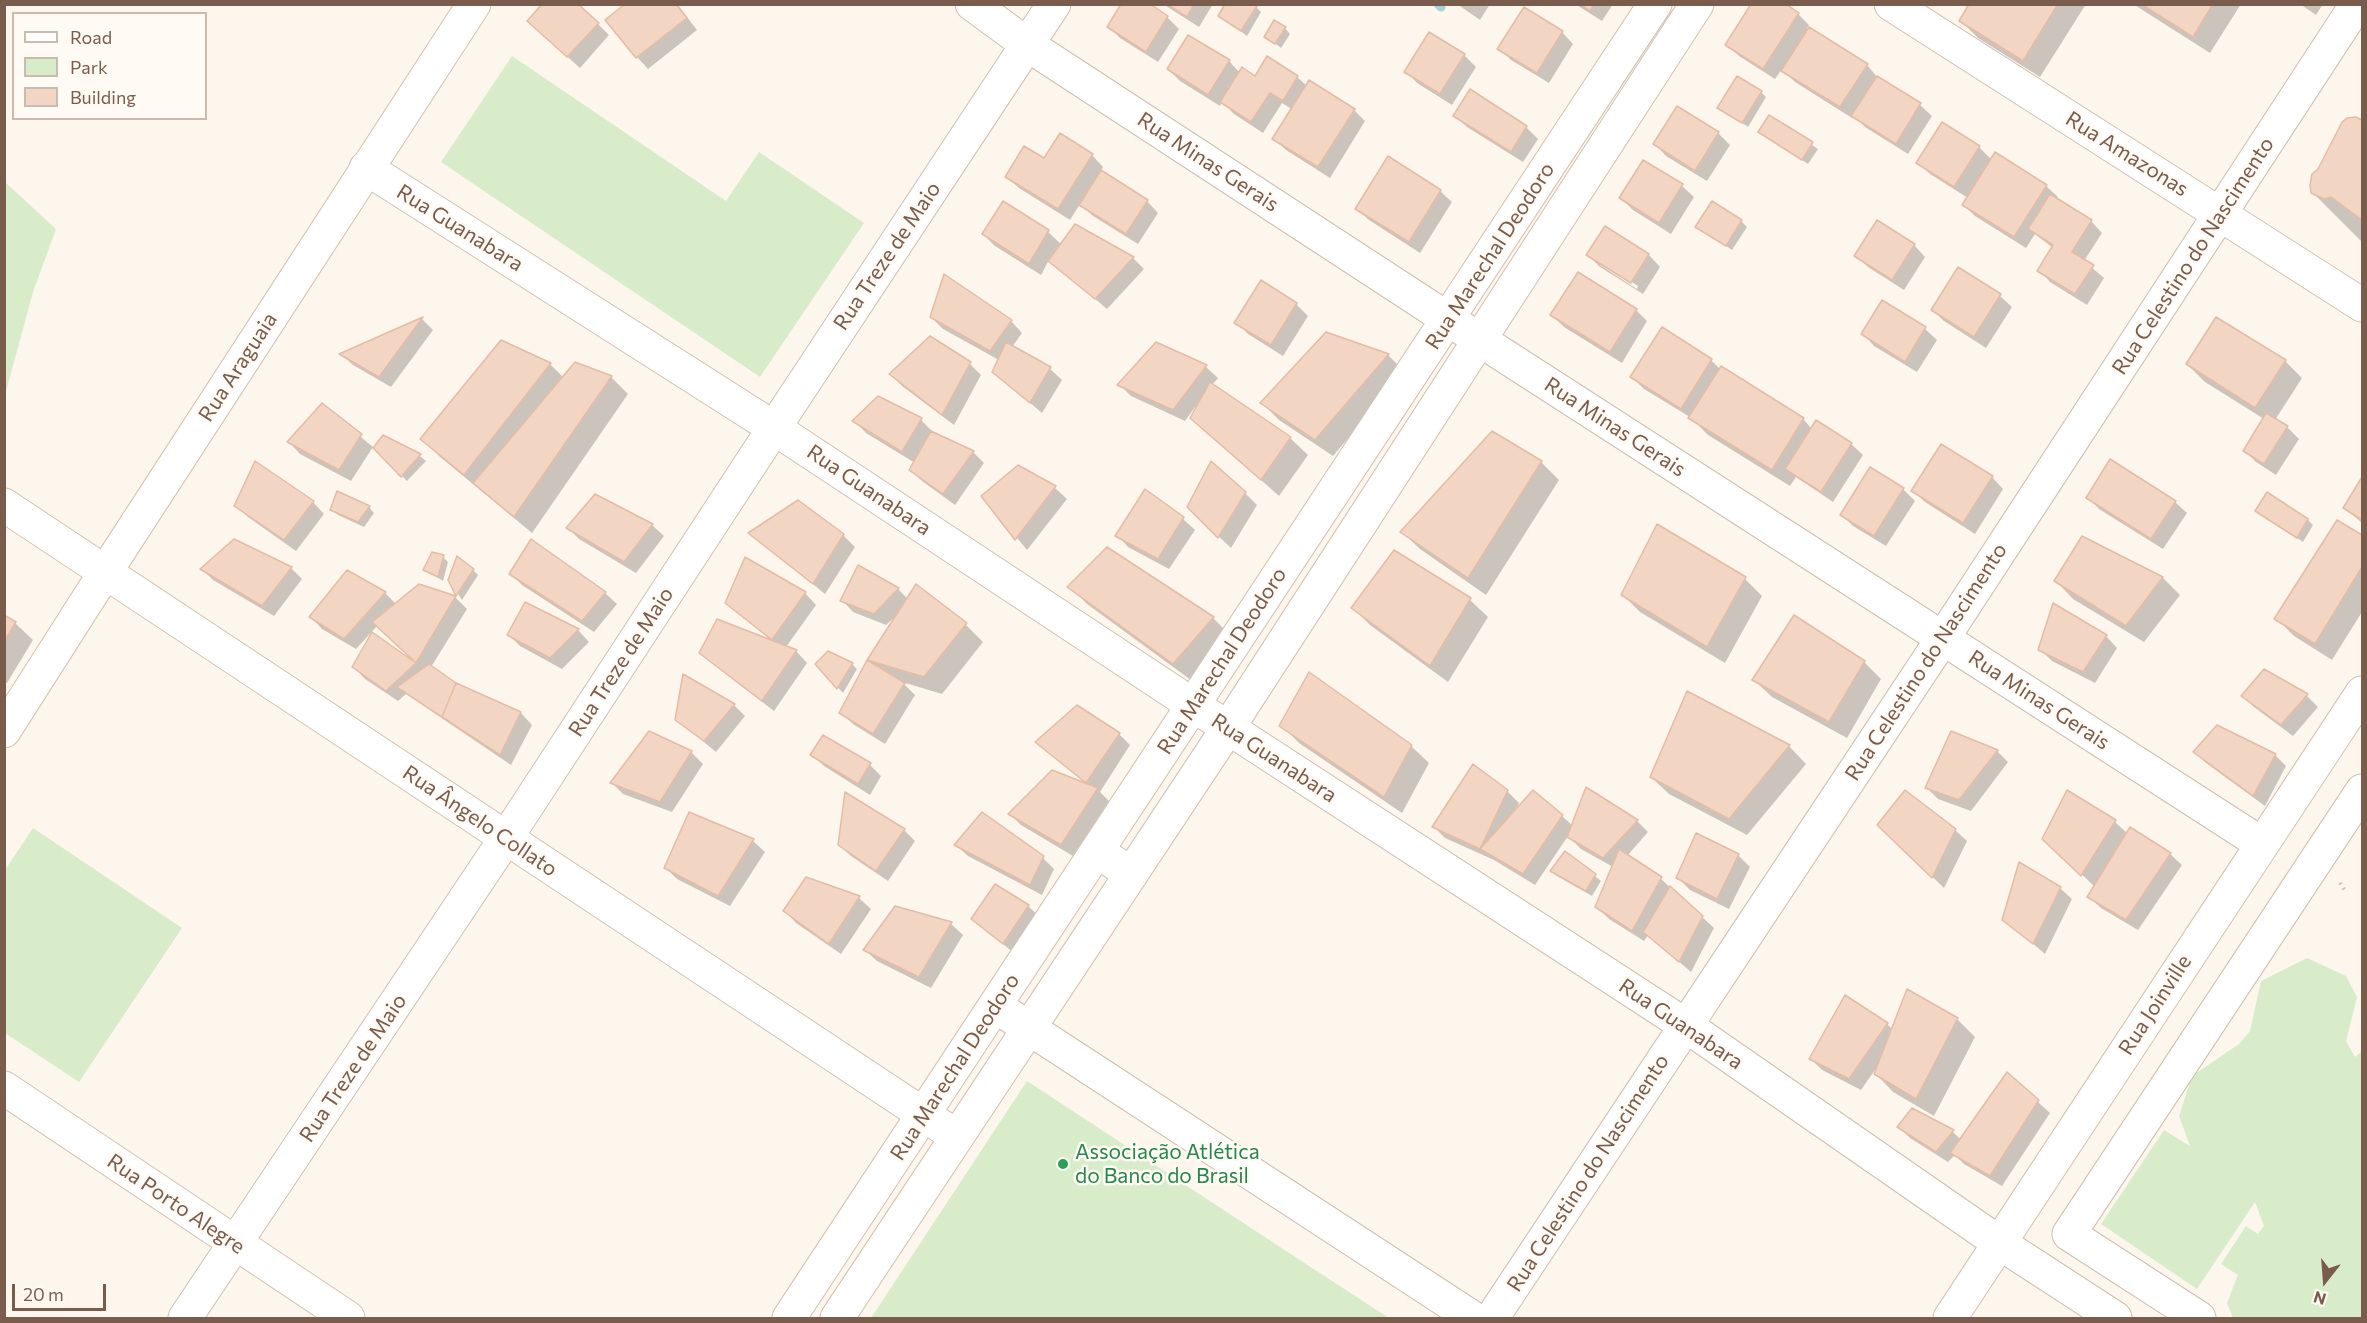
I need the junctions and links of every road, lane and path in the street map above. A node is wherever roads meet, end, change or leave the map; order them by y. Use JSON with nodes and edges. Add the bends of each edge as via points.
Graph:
{"nodes":[{"id":1,"x":474,"y":4,"type":"edge"},
{"id":2,"x":972,"y":4,"type":"edge"},
{"id":3,"x":1054,"y":4,"type":"edge"},
{"id":4,"x":1655,"y":4,"type":"edge"},
{"id":5,"x":1697,"y":4,"type":"edge"},
{"id":6,"x":1891,"y":4,"type":"edge"},
{"id":7,"x":2357,"y":4,"type":"edge"},
{"id":8,"x":1028,"y":45,"type":"junction"},
{"id":9,"x":1621,"y":56,"type":"junction"},
{"id":10,"x":1650,"y":76,"type":"junction"},
{"id":11,"x":1551,"y":163,"type":"junction"},
{"id":12,"x":366,"y":168,"type":"junction"},
{"id":13,"x":1580,"y":183,"type":"junction"},
{"id":14,"x":2221,"y":214,"type":"junction"},
{"id":15,"x":2362,"y":304,"type":"edge"},
{"id":16,"x":1449,"y":318,"type":"junction"},
{"id":17,"x":1480,"y":340,"type":"junction"},
{"id":18,"x":774,"y":428,"type":"junction"},
{"id":19,"x":1349,"y":468,"type":"junction"},
{"id":20,"x":1382,"y":489,"type":"junction"},
{"id":21,"x":4,"y":505,"type":"edge"},
{"id":22,"x":106,"y":571,"type":"junction"},
{"id":23,"x":1278,"y":577,"type":"junction"},
{"id":24,"x":1312,"y":598,"type":"junction"},
{"id":25,"x":1943,"y":638,"type":"junction"},
{"id":26,"x":2362,"y":693,"type":"edge"},
{"id":27,"x":1193,"y":705,"type":"junction"},
{"id":28,"x":1228,"y":728,"type":"junction"},
{"id":29,"x":4,"y":731,"type":"edge"},
{"id":30,"x":2362,"y":791,"type":"edge"},
{"id":31,"x":506,"y":838,"type":"junction"},
{"id":32,"x":2262,"y":844,"type":"junction"},
{"id":33,"x":1097,"y":851,"type":"junction"},
{"id":34,"x":1131,"y":874,"type":"junction"},
{"id":35,"x":995,"y":1006,"type":"junction"},
{"id":36,"x":1685,"y":1025,"type":"junction"},
{"id":37,"x":1029,"y":1030,"type":"junction"},
{"id":38,"x":4,"y":1088,"type":"edge"},
{"id":39,"x":923,"y":1115,"type":"junction"},
{"id":40,"x":956,"y":1136,"type":"junction"},
{"id":41,"x":1998,"y":1242,"type":"junction"},
{"id":42,"x":235,"y":1244,"type":"junction"},
{"id":43,"x":809,"y":1288,"type":"junction"},
{"id":44,"x":840,"y":1314,"type":"edge"},
{"id":45,"x":185,"y":1318,"type":"edge"},
{"id":46,"x":348,"y":1318,"type":"edge"},
{"id":47,"x":789,"y":1318,"type":"edge"},
{"id":48,"x":1473,"y":1318,"type":"edge"},
{"id":49,"x":1492,"y":1318,"type":"edge"},
{"id":50,"x":1950,"y":1318,"type":"edge"},
{"id":51,"x":2115,"y":1318,"type":"edge"},
{"id":52,"x":2199,"y":1318,"type":"edge"}],
"edges":[{"from":1,"to":12,"type":"street","name":"Rua Araguaia"},
{"from":2,"to":8,"type":"street","name":"Rua Minas Gerais"},
{"from":3,"to":8,"type":"street","name":"Rua Treze de Maio"},
{"from":4,"to":9,"type":"street","name":"Rua Marechal Deodoro"},
{"from":5,"to":10,"type":"street","name":"Rua Marechal Deodoro"},
{"from":6,"to":14,"type":"street","name":"Rua Amazonas"},
{"from":7,"to":14,"type":"street","name":"Rua Celestino do Nascimento"},
{"from":8,"to":16,"type":"street","name":"Rua Minas Gerais"},
{"from":8,"to":18,"type":"street","name":"Rua Treze de Maio"},
{"from":9,"to":10,"type":"street"},
{"from":9,"to":11,"type":"street","name":"Rua Marechal Deodoro"},
{"from":10,"to":13,"type":"street","name":"Rua Marechal Deodoro"},
{"from":11,"to":13,"type":"street"},
{"from":11,"to":16,"type":"street","name":"Rua Marechal Deodoro"},
{"from":12,"to":18,"type":"street","name":"Rua Guanabara"},
{"from":12,"to":22,"type":"street","name":"Rua Araguaia"},
{"from":13,"to":17,"type":"street","name":"Rua Marechal Deodoro"},
{"from":14,"to":15,"type":"street","name":"Rua Amazonas"},
{"from":14,"to":25,"type":"street","name":"Rua Celestino do Nascimento"},
{"from":16,"to":17,"type":"street","name":"Rua Minas Gerais"},
{"from":16,"to":19,"type":"street","name":"Rua Marechal Deodoro"},
{"from":17,"to":20,"type":"street","name":"Rua Marechal Deodoro"},
{"from":17,"to":25,"type":"street","name":"Rua Minas Gerais"},
{"from":18,"to":27,"type":"street","name":"Rua Guanabara"},
{"from":18,"to":31,"type":"street","name":"Rua Treze de Maio"},
{"from":19,"to":20,"type":"street"},
{"from":19,"to":23,"type":"street","name":"Rua Marechal Deodoro"},
{"from":20,"to":24,"type":"street","name":"Rua Marechal Deodoro"},
{"from":21,"to":22,"type":"street","name":"Rua Ângelo Collato"},
{"from":22,"to":29,"type":"street","name":"Rua Araguaia"},
{"from":22,"to":31,"type":"street","name":"Rua Ângelo Collato"},
{"from":23,"to":24,"type":"street"},
{"from":23,"to":27,"type":"street","name":"Rua Marechal Deodoro"},
{"from":24,"to":28,"type":"street","name":"Rua Marechal Deodoro"},
{"from":25,"to":32,"type":"street","name":"Rua Minas Gerais"},
{"from":25,"to":36,"type":"street","name":"Rua Celestino do Nascimento"},
{"from":26,"to":32,"type":"street","name":"Rua Joinville"},
{"from":27,"to":28,"type":"street","name":"Rua Guanabara"},
{"from":27,"to":33,"type":"street","name":"Rua Marechal Deodoro"},
{"from":28,"to":34,"type":"street","name":"Rua Marechal Deodoro"},
{"from":28,"to":36,"type":"street","name":"Rua Guanabara"},
{"from":30,"to":52,"type":"street","via":[[2069,1234]]},
{"from":31,"to":39,"type":"street","name":"Rua Ângelo Collato"},
{"from":31,"to":42,"type":"street","name":"Rua Treze de Maio"},
{"from":32,"to":41,"type":"street","name":"Rua Joinville"},
{"from":33,"to":34,"type":"street"},
{"from":33,"to":35,"type":"street","name":"Rua Marechal Deodoro"},
{"from":34,"to":37,"type":"street","name":"Rua Marechal Deodoro"},
{"from":35,"to":37,"type":"street"},
{"from":35,"to":39,"type":"street","name":"Rua Marechal Deodoro"},
{"from":36,"to":41,"type":"street","name":"Rua Guanabara"},
{"from":36,"to":49,"type":"street","name":"Rua Celestino do Nascimento"},
{"from":37,"to":40,"type":"street","name":"Rua Marechal Deodoro"},
{"from":37,"to":48,"type":"street"},
{"from":38,"to":42,"type":"street","name":"Rua Porto Alegre"},
{"from":39,"to":40,"type":"street","name":"Rua Ângelo Collato"},
{"from":39,"to":43,"type":"street","name":"Rua Marechal Deodoro"},
{"from":40,"to":44,"type":"street","name":"Rua Marechal Deodoro"},
{"from":41,"to":50,"type":"street","name":"Rua Joinville"},
{"from":41,"to":51,"type":"street","name":"Rua Guanabara"},
{"from":42,"to":45,"type":"street","name":"Rua Treze de Maio"},
{"from":42,"to":46,"type":"street","name":"Rua Porto Alegre"},
{"from":43,"to":44,"type":"street"},
{"from":43,"to":47,"type":"street","name":"Rua Marechal Deodoro"}]}
